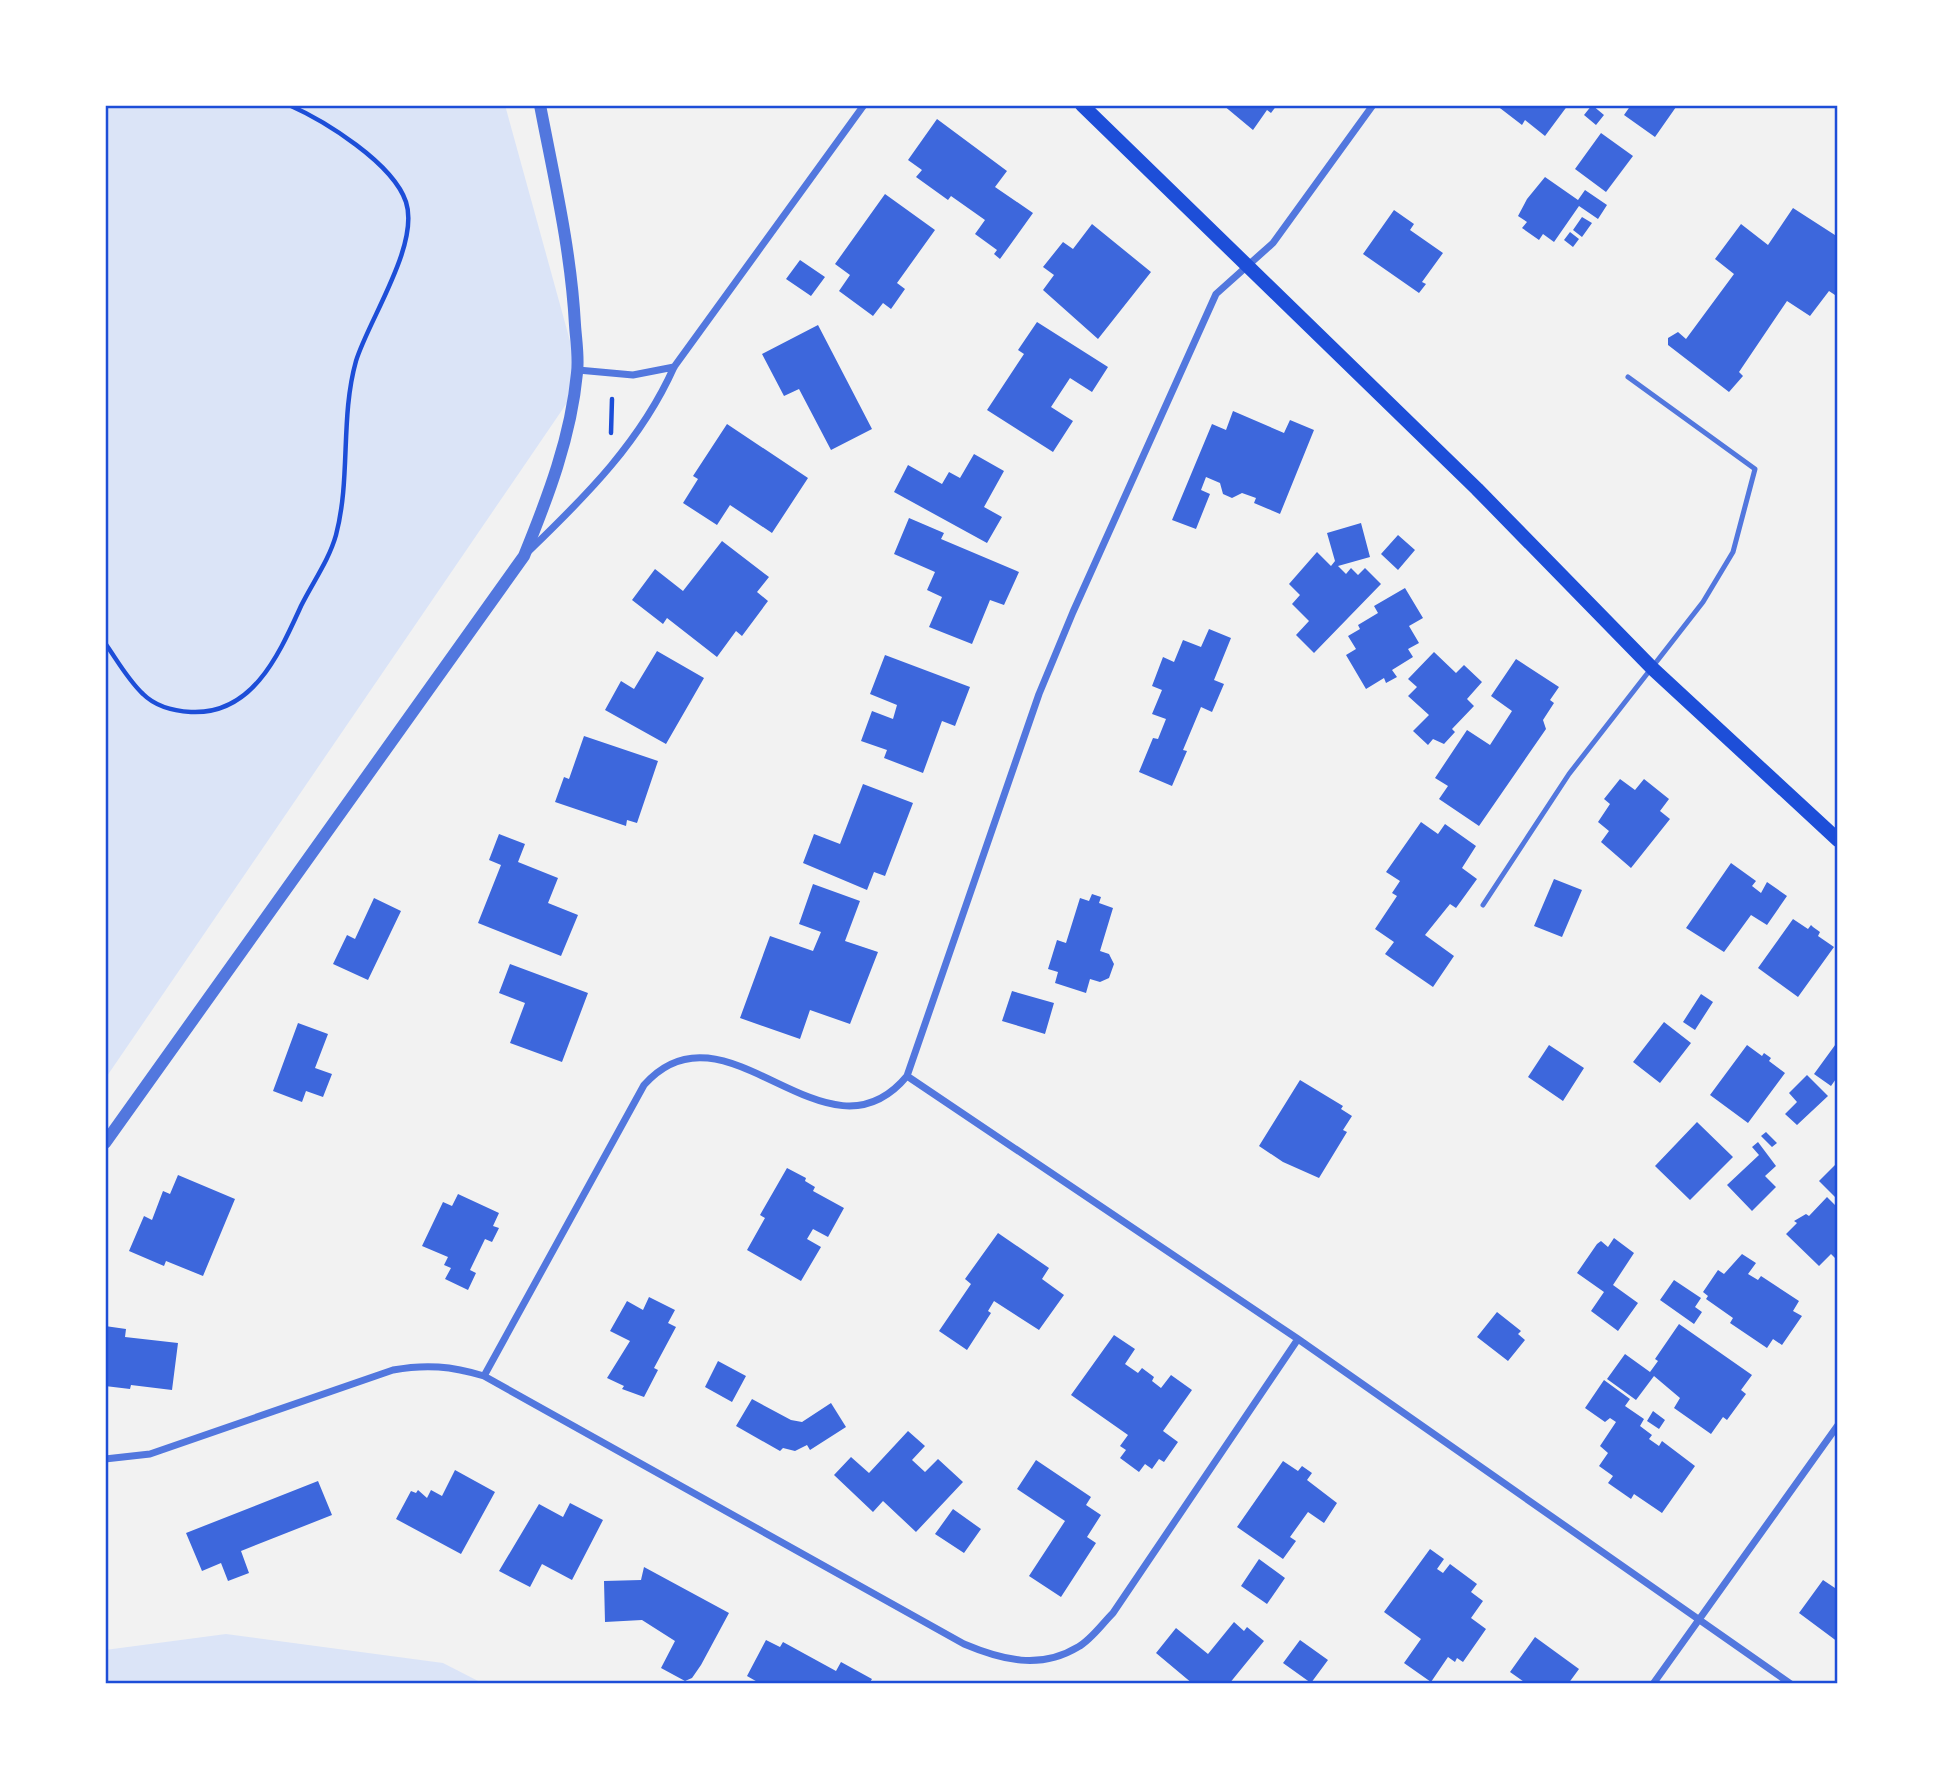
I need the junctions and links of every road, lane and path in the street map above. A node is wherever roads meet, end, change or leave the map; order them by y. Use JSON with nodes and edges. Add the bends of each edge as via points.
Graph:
{"nodes":[{"id":1,"x":289,"y":105,"type":"edge"},
{"id":2,"x":540,"y":105,"type":"edge"},
{"id":3,"x":864,"y":105,"type":"edge"},
{"id":4,"x":1082,"y":105,"type":"edge"},
{"id":5,"x":1373,"y":105,"type":"edge"},
{"id":6,"x":1245,"y":267,"type":"junction"},
{"id":7,"x":674,"y":367,"type":"junction"},
{"id":8,"x":578,"y":370,"type":"junction"},
{"id":9,"x":1628,"y":377,"type":"dead end"},
{"id":10,"x":612,"y":399,"type":"dead end"},
{"id":11,"x":611,"y":436,"type":"dead end"},
{"id":12,"x":524,"y":556,"type":"junction"},
{"id":13,"x":105,"y":643,"type":"edge"},
{"id":14,"x":1653,"y":669,"type":"junction"},
{"id":15,"x":1838,"y":840,"type":"edge"},
{"id":16,"x":1483,"y":905,"type":"dead end"},
{"id":17,"x":907,"y":1076,"type":"junction"},
{"id":18,"x":105,"y":1143,"type":"edge"},
{"id":19,"x":1298,"y":1339,"type":"junction"},
{"id":20,"x":484,"y":1376,"type":"junction"},
{"id":21,"x":1838,"y":1425,"type":"edge"},
{"id":22,"x":105,"y":1459,"type":"edge"},
{"id":23,"x":1699,"y":1619,"type":"junction"},
{"id":24,"x":1653,"y":1684,"type":"edge"},
{"id":25,"x":1791,"y":1684,"type":"edge"}],
"edges":[{"from":1,"to":13,"type":"path","via":[[351,142],[379,166],[397,185],[407,207],[391,286],[363,343],[353,376],[345,489],[335,537],[264,677],[226,706],[206,713],[183,712],[153,702]]},
{"from":2,"to":8,"type":"street","via":[[565,225]]},
{"from":3,"to":7,"type":"street"},
{"from":4,"to":6,"type":"main road"},
{"from":5,"to":6,"type":"street","via":[[1273,243]]},
{"from":6,"to":14,"type":"main road","via":[[1478,489]]},
{"from":6,"to":17,"type":"street","via":[[1216,294],[1073,612],[1039,694]]},
{"from":7,"to":8,"type":"street","via":[[634,375]]},
{"from":7,"to":12,"type":"street","via":[[663,392],[603,478]]},
{"from":8,"to":12,"type":"street","via":[[550,492]]},
{"from":9,"to":14,"type":"lane","via":[[1755,469],[1733,552]]},
{"from":10,"to":11,"type":"path"},
{"from":12,"to":18,"type":"street"},
{"from":14,"to":15,"type":"main road"},
{"from":14,"to":16,"type":"lane","via":[[1569,774]]},
{"from":17,"to":19,"type":"street"},
{"from":17,"to":20,"type":"street","via":[[892,1095],[852,1108],[828,1104],[719,1059],[675,1060],[657,1070],[644,1085]]},
{"from":19,"to":20,"type":"street","via":[[1112,1613],[1080,1646],[1050,1660],[998,1658],[964,1644]]},
{"from":19,"to":23,"type":"street"},
{"from":20,"to":22,"type":"street","via":[[453,1366],[426,1364],[393,1370],[150,1454]]},
{"from":21,"to":23,"type":"street"},
{"from":23,"to":24,"type":"street"},
{"from":23,"to":25,"type":"street"}]}
